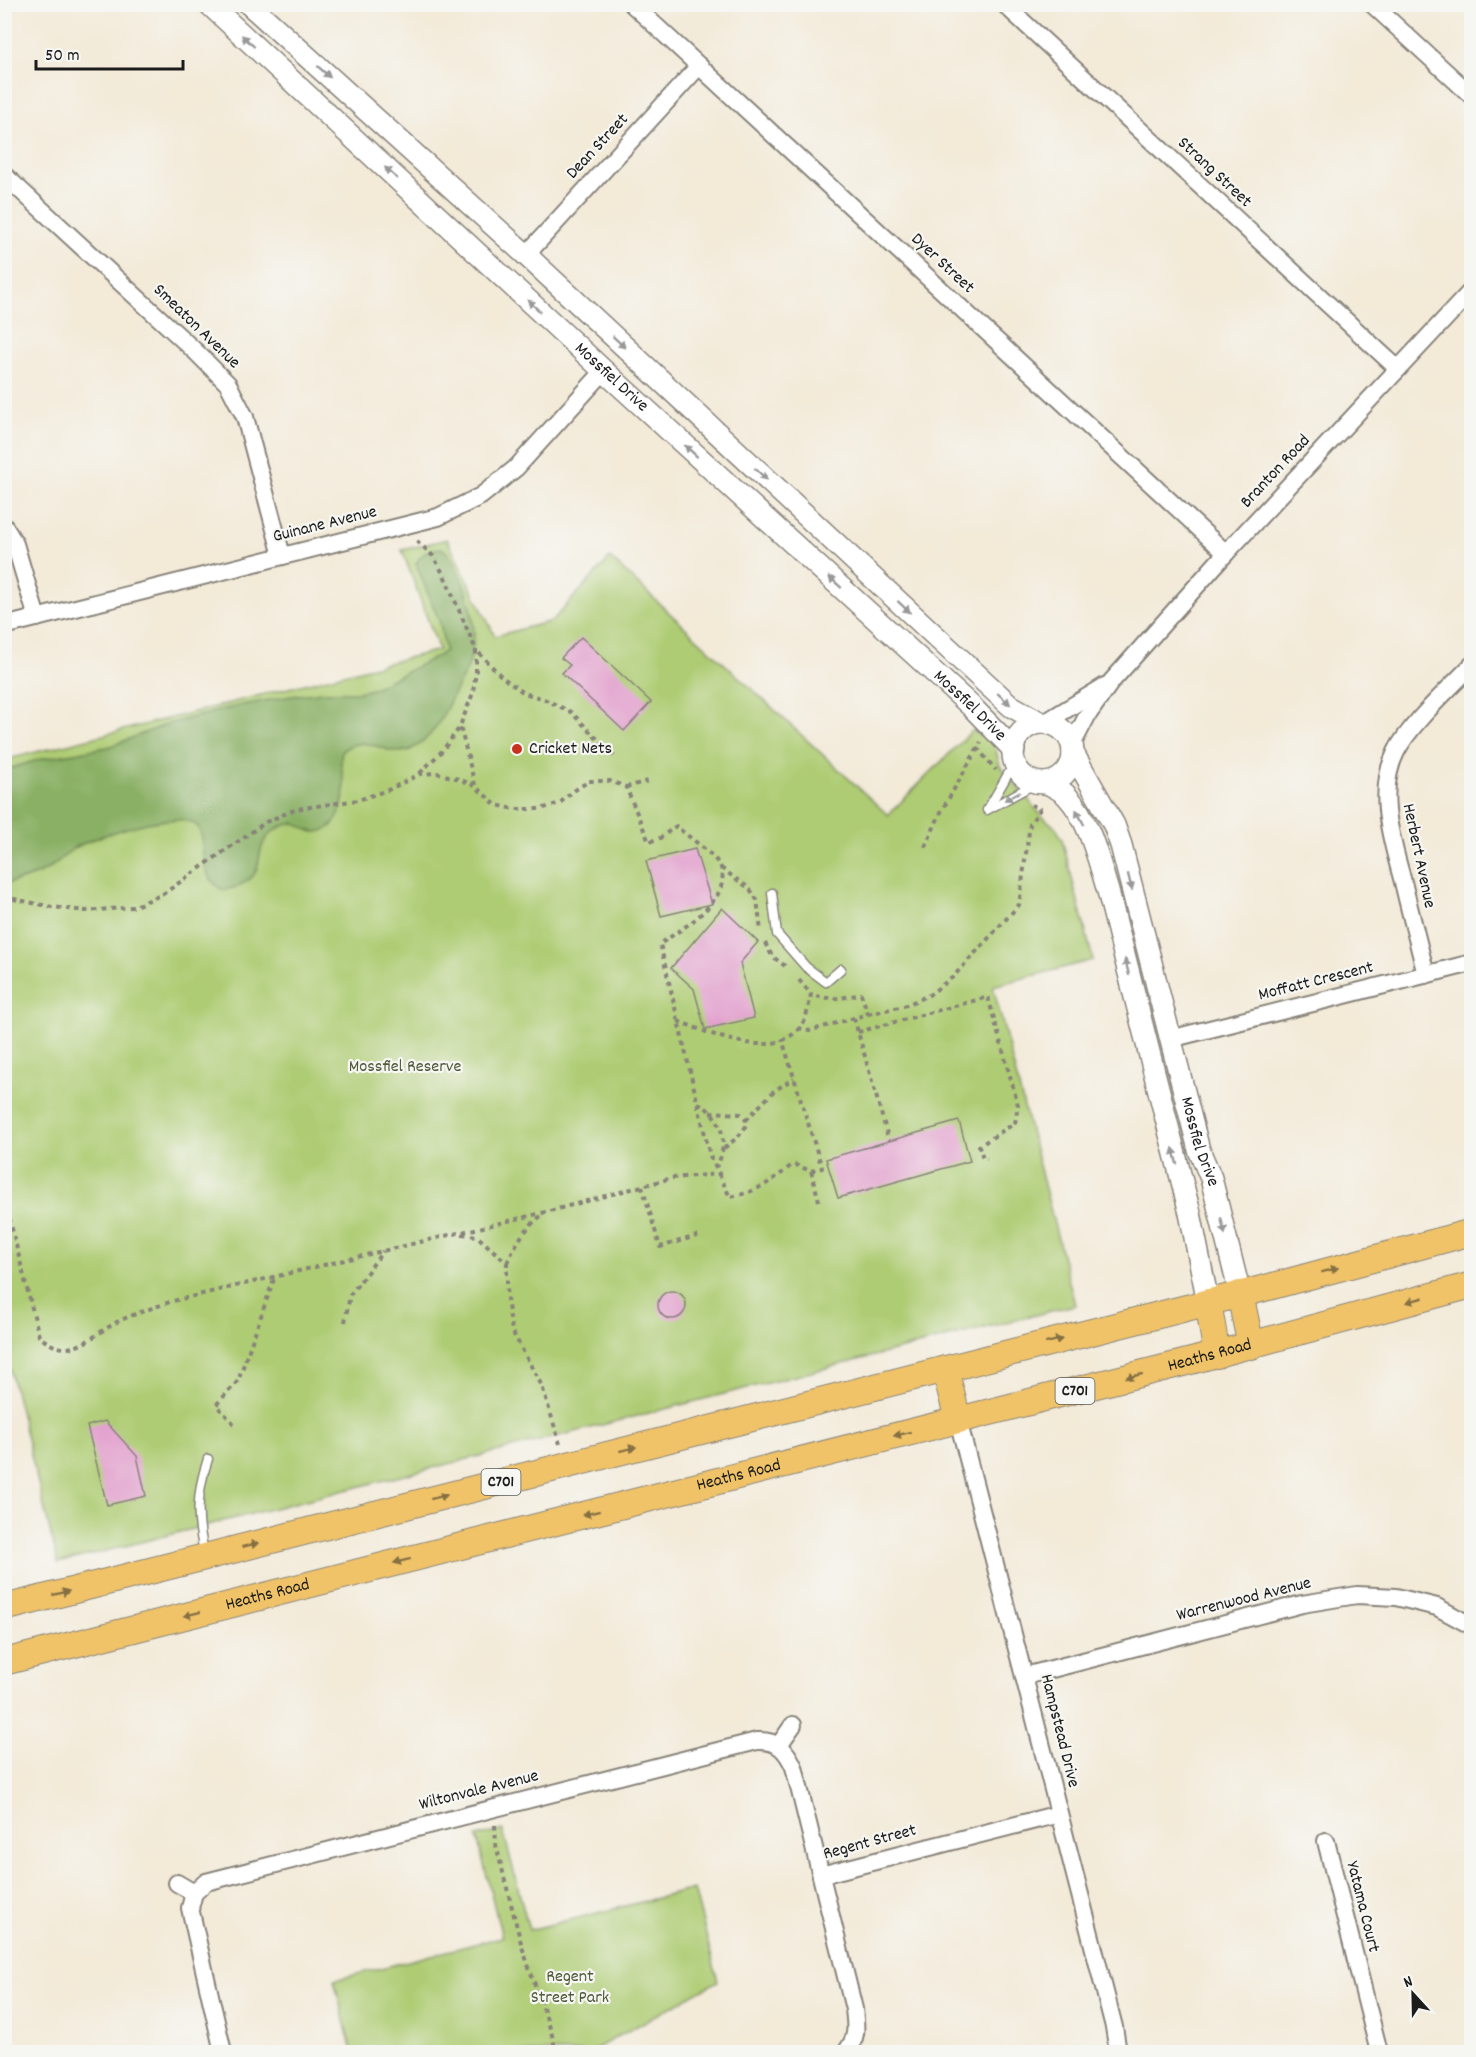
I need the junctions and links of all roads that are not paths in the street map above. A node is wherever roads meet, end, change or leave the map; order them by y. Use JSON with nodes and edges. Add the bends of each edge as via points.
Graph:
{"nodes":[{"id":1,"x":209,"y":4,"type":"edge"},
{"id":2,"x":249,"y":4,"type":"edge"},
{"id":3,"x":632,"y":4,"type":"edge"},
{"id":4,"x":1004,"y":4,"type":"edge"},
{"id":5,"x":1372,"y":4,"type":"edge"},
{"id":6,"x":699,"y":66,"type":"junction"},
{"id":7,"x":1472,"y":96,"type":"edge"},
{"id":8,"x":4,"y":175,"type":"edge"},
{"id":9,"x":526,"y":255,"type":"junction"},
{"id":10,"x":1472,"y":290,"type":"edge"},
{"id":11,"x":1398,"y":369,"type":"junction"},
{"id":12,"x":604,"y":371,"type":"junction"},
{"id":13,"x":4,"y":526,"type":"edge"},
{"id":14,"x":1226,"y":553,"type":"junction"},
{"id":15,"x":282,"y":556,"type":"junction"},
{"id":16,"x":37,"y":618,"type":"junction"},
{"id":17,"x":4,"y":626,"type":"edge"},
{"id":18,"x":1472,"y":665,"type":"edge"},
{"id":19,"x":1111,"y":682,"type":"junction"},
{"id":20,"x":1043,"y":723,"type":"junction"},
{"id":21,"x":1073,"y":749,"type":"junction"},
{"id":22,"x":1009,"y":762,"type":"junction"},
{"id":23,"x":1042,"y":782,"type":"junction"},
{"id":24,"x":772,"y":893,"type":"dead end"},
{"id":25,"x":1472,"y":963,"type":"edge"},
{"id":26,"x":841,"y":969,"type":"dead end"},
{"id":27,"x":1426,"y":975,"type":"junction"},
{"id":28,"x":1170,"y":1039,"type":"junction"},
{"id":29,"x":1146,"y":1045,"type":"junction"},
{"id":30,"x":1472,"y":1232,"type":"edge"},
{"id":31,"x":1472,"y":1285,"type":"edge"},
{"id":32,"x":1240,"y":1294,"type":"junction"},
{"id":33,"x":1208,"y":1302,"type":"junction"},
{"id":34,"x":1251,"y":1346,"type":"junction"},
{"id":35,"x":1217,"y":1354,"type":"junction"},
{"id":36,"x":945,"y":1369,"type":"junction"},
{"id":37,"x":958,"y":1420,"type":"junction"},
{"id":38,"x":208,"y":1459,"type":"dead end"},
{"id":39,"x":205,"y":1557,"type":"junction"},
{"id":40,"x":4,"y":1608,"type":"edge"},
{"id":41,"x":1471,"y":1623,"type":"edge"},
{"id":42,"x":4,"y":1662,"type":"edge"},
{"id":43,"x":1025,"y":1676,"type":"junction"},
{"id":44,"x":793,"y":1725,"type":"dead end"},
{"id":45,"x":779,"y":1745,"type":"junction"},
{"id":46,"x":1059,"y":1814,"type":"junction"},
{"id":47,"x":1326,"y":1840,"type":"dead end"},
{"id":48,"x":821,"y":1875,"type":"junction"},
{"id":49,"x":177,"y":1883,"type":"dead end"},
{"id":50,"x":194,"y":1893,"type":"junction"},
{"id":51,"x":856,"y":2046,"type":"edge"},
{"id":52,"x":223,"y":2052,"type":"edge"},
{"id":53,"x":1118,"y":2052,"type":"edge"},
{"id":54,"x":1379,"y":2052,"type":"edge"}],
"edges":[{"from":12,"to":1,"type":"street","name":"Mossfiel Drive","one_way":true},
{"from":2,"to":9,"type":"street","name":"Mossfiel Drive","one_way":true},
{"from":3,"to":6,"type":"street","name":"Dyer Street"},
{"from":4,"to":11,"type":"street","name":"Strang Street"},
{"from":5,"to":7,"type":"street"},
{"from":6,"to":9,"type":"street","name":"Dean Street"},
{"from":6,"to":14,"type":"street","name":"Dyer Street"},
{"from":8,"to":15,"type":"street","name":"Smeaton Avenue","via":[[228,384],[245,417]]},
{"from":9,"to":20,"type":"street","name":"Mossfiel Drive","one_way":true,"via":[[1011,706]]},
{"from":10,"to":11,"type":"street","name":"Branton Road"},
{"from":11,"to":14,"type":"street","name":"Branton Road"},
{"from":12,"to":15,"type":"street","name":"Guinane Avenue","via":[[516,468],[482,496],[438,517]]},
{"from":22,"to":12,"type":"street","name":"Mossfiel Drive","one_way":true,"via":[[972,706]]},
{"from":13,"to":16,"type":"street","via":[[15,544]]},
{"from":14,"to":19,"type":"street","name":"Branton Road"},
{"from":15,"to":16,"type":"street","name":"Guinane Avenue"},
{"from":16,"to":17,"type":"street","name":"Guinane Avenue"},
{"from":18,"to":27,"type":"street","name":"Herbert Avenue","via":[[1396,750],[1388,772],[1389,828]]},
{"from":19,"to":20,"type":"street","name":"Branton Road"},
{"from":19,"to":21,"type":"street","name":"Branton Road","via":[[1087,716]]},
{"from":20,"to":21,"type":"street","via":[[1062,730]]},
{"from":20,"to":22,"type":"street","via":[[1023,732]]},
{"from":21,"to":23,"type":"street","via":[[1069,769],[1056,780]]},
{"from":21,"to":28,"type":"street","name":"Mossfiel Drive","one_way":true,"via":[[1114,826]]},
{"from":22,"to":23,"type":"street","via":[[1023,775]]},
{"from":23,"to":22,"type":"lane","one_way":true,"via":[[987,810]]},
{"from":29,"to":23,"type":"street","name":"Mossfiel Drive","one_way":true,"via":[[1093,843],[1066,794]]},
{"from":24,"to":26,"type":"lane","via":[[777,934],[806,967],[826,982]]},
{"from":25,"to":27,"type":"street","name":"Moffatt Crescent"},
{"from":27,"to":28,"type":"street","name":"Moffatt Crescent"},
{"from":28,"to":29,"type":"street"},
{"from":28,"to":32,"type":"street","name":"Mossfiel Drive","one_way":true},
{"from":33,"to":29,"type":"street","name":"Mossfiel Drive","one_way":true,"via":[[1190,1213]]},
{"from":32,"to":30,"type":"main road","number":"C701","one_way":true},
{"from":31,"to":34,"type":"main road","name":"Heaths Road","number":"C701","one_way":true},
{"from":32,"to":33,"type":"main road","number":"C701"},
{"from":32,"to":34,"type":"main road"},
{"from":33,"to":35,"type":"main road"},
{"from":36,"to":33,"type":"main road","number":"C701","one_way":true},
{"from":34,"to":35,"type":"main road","name":"Heaths Road","number":"C701"},
{"from":35,"to":37,"type":"main road","name":"Heaths Road","number":"C701","one_way":true},
{"from":36,"to":37,"type":"main road"},
{"from":39,"to":36,"type":"main road","number":"C701","one_way":true},
{"from":37,"to":42,"type":"main road","name":"Heaths Road","number":"C701","one_way":true},
{"from":37,"to":43,"type":"street","name":"Hampstead Drive"},
{"from":38,"to":39,"type":"lane","via":[[198,1498],[198,1531]]},
{"from":40,"to":39,"type":"main road","number":"C701","one_way":true},
{"from":41,"to":43,"type":"street","name":"Warrenwood Avenue","via":[[1437,1607],[1396,1597],[1357,1595],[1302,1604]]},
{"from":43,"to":46,"type":"street","name":"Hampstead Drive"},
{"from":44,"to":45,"type":"street"},
{"from":45,"to":48,"type":"street","via":[[794,1767]]},
{"from":45,"to":50,"type":"street","name":"Wiltonvale Avenue","via":[[757,1741],[223,1876],[206,1882]]},
{"from":46,"to":48,"type":"street","name":"Regent Street"},
{"from":46,"to":53,"type":"street","name":"Hampstead Drive"},
{"from":47,"to":54,"type":"street","name":"Yatama Court"},
{"from":48,"to":51,"type":"street","name":"Regent Street","via":[[854,2008]]},
{"from":49,"to":50,"type":"street"},
{"from":50,"to":52,"type":"street","via":[[190,1908]]}]}
